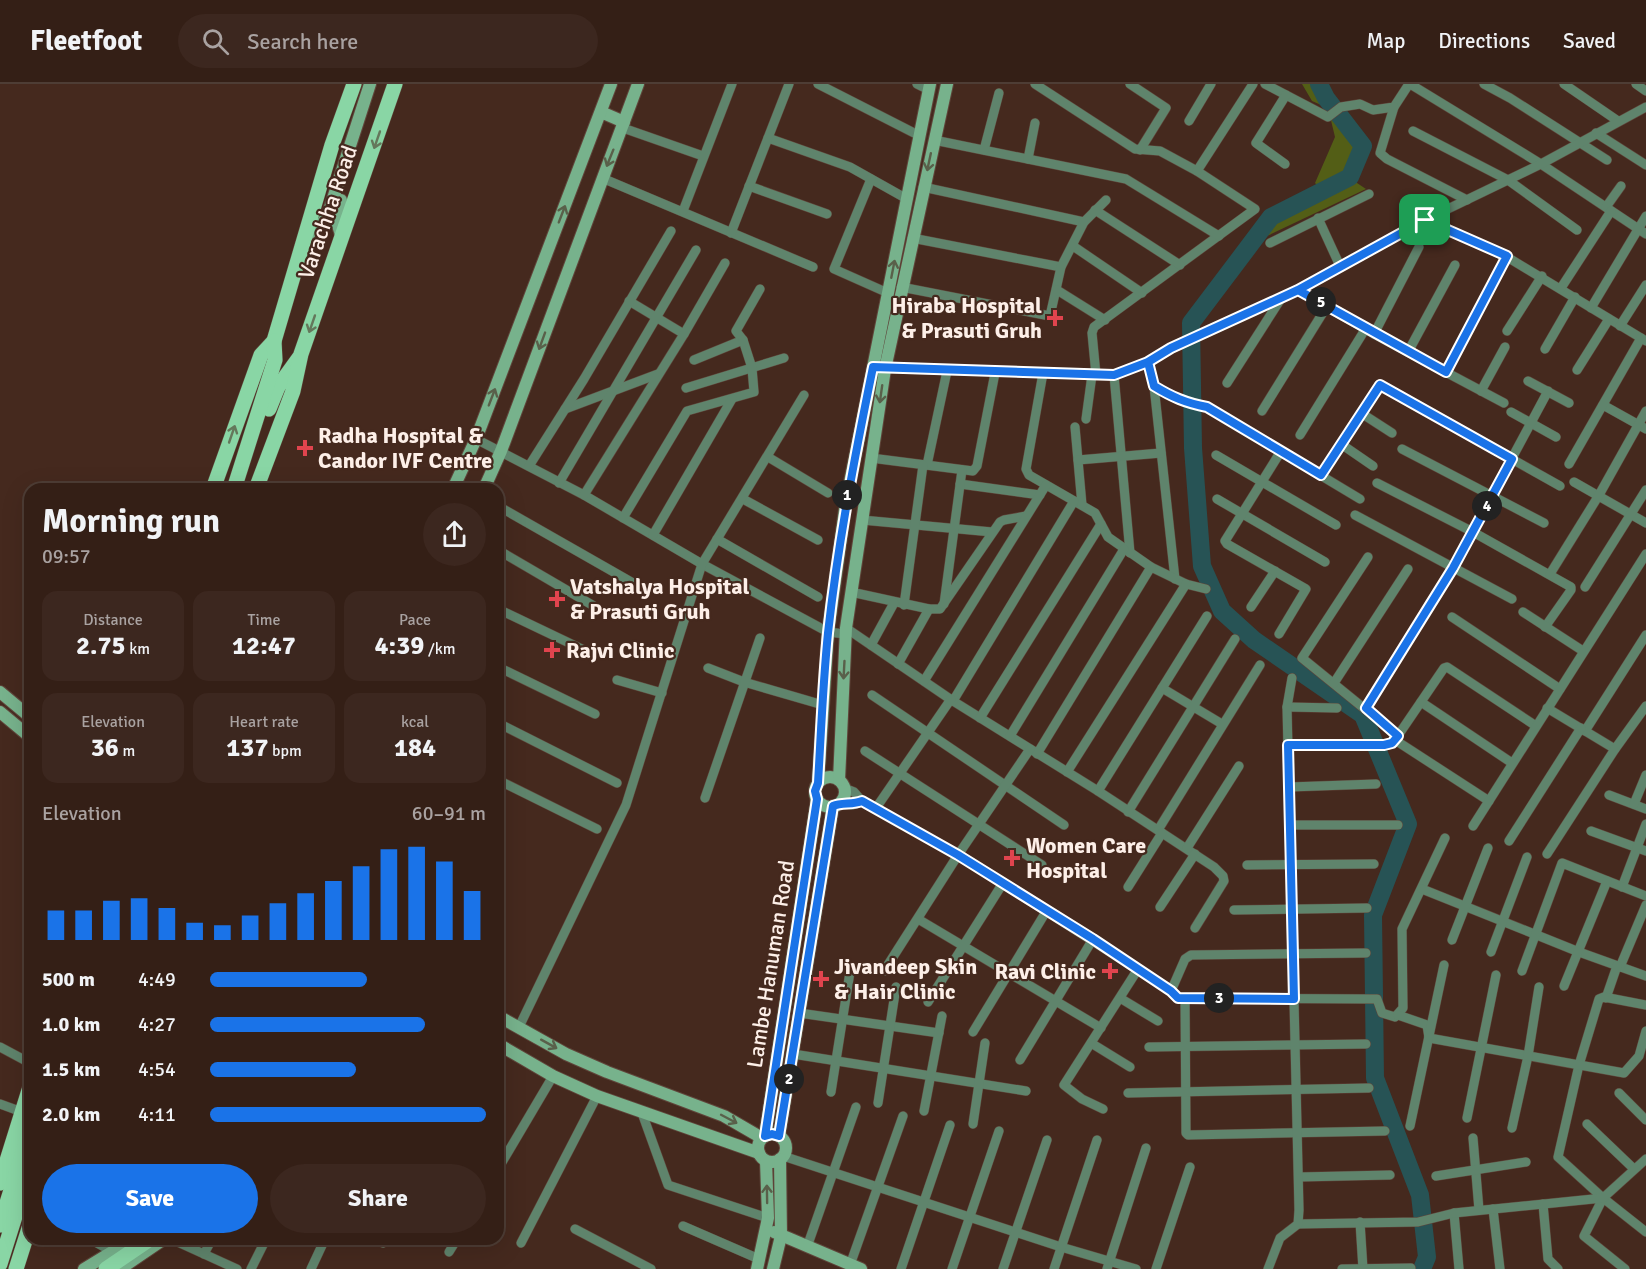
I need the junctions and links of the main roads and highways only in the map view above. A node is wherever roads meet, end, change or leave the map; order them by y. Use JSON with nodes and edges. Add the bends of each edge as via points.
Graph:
{"nodes":[{"id":1,"x":354,"y":84,"type":"edge"},
{"id":2,"x":395,"y":84,"type":"edge"},
{"id":3,"x":274,"y":341,"type":"junction"},
{"id":4,"x":302,"y":354,"type":"junction"},
{"id":5,"x":259,"y":424,"type":"junction"},
{"id":6,"x":215,"y":483,"type":"edge"},
{"id":7,"x":236,"y":483,"type":"edge"},
{"id":8,"x":244,"y":483,"type":"edge"},
{"id":9,"x":258,"y":483,"type":"edge"},
{"id":10,"x":24,"y":1106,"type":"edge"},
{"id":11,"x":24,"y":1149,"type":"edge"},
{"id":12,"x":4,"y":1156,"type":"edge"},
{"id":13,"x":0,"y":1183,"type":"edge"},
{"id":14,"x":24,"y":1187,"type":"edge"},
{"id":15,"x":0,"y":1225,"type":"edge"},
{"id":16,"x":24,"y":1244,"type":"edge"},
{"id":17,"x":141,"y":1245,"type":"edge"},
{"id":18,"x":0,"y":1264,"type":"edge"},
{"id":19,"x":16,"y":1269,"type":"edge"},
{"id":20,"x":106,"y":1269,"type":"edge"}],
"edges":[{"from":1,"to":3,"type":"main road"},
{"from":2,"to":4,"type":"main road","name":"Varachha Road","one_way":true},
{"from":3,"to":5,"type":"main road","via":[[275,360]]},
{"from":6,"to":3,"type":"main road","one_way":true,"via":[[261,355]]},
{"from":4,"to":5,"type":"main road","via":[[278,387]]},
{"from":4,"to":9,"type":"main road","via":[[293,391]]},
{"from":5,"to":7,"type":"main road"},
{"from":5,"to":8,"type":"main road"},
{"from":10,"to":12,"type":"main road"},
{"from":11,"to":15,"type":"main road"},
{"from":12,"to":13,"type":"main road"},
{"from":14,"to":18,"type":"main road"},
{"from":16,"to":19,"type":"main road"},
{"from":17,"to":20,"type":"main road"}]}
